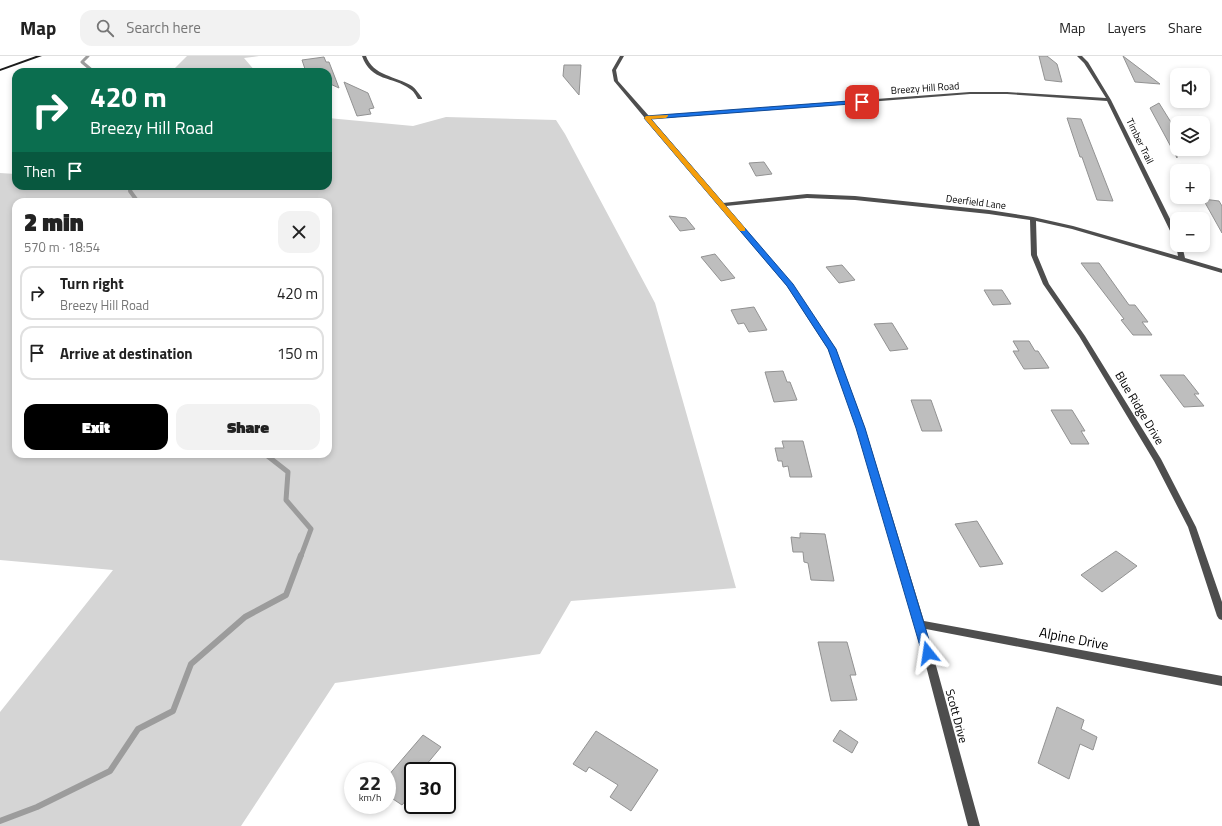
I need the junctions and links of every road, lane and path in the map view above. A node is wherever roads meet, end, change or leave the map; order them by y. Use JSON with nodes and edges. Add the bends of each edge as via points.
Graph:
{"nodes":[{"id":1,"x":40,"y":56,"type":"edge"},
{"id":2,"x":364,"y":56,"type":"edge"},
{"id":3,"x":622,"y":56,"type":"edge"},
{"id":4,"x":1079,"y":56,"type":"edge"},
{"id":5,"x":0,"y":70,"type":"edge"},
{"id":6,"x":420,"y":98,"type":"dead end"},
{"id":7,"x":1109,"y":100,"type":"junction"},
{"id":8,"x":646,"y":118,"type":"junction"},
{"id":9,"x":722,"y":205,"type":"junction"},
{"id":10,"x":1034,"y":219,"type":"junction"},
{"id":11,"x":1170,"y":225,"type":"edge"},
{"id":12,"x":1180,"y":252,"type":"edge"},
{"id":13,"x":1182,"y":260,"type":"junction"},
{"id":14,"x":1222,"y":271,"type":"edge"},
{"id":15,"x":1222,"y":616,"type":"edge"},
{"id":16,"x":920,"y":624,"type":"junction"},
{"id":17,"x":1222,"y":681,"type":"edge"},
{"id":18,"x":974,"y":826,"type":"edge"}],
"edges":[{"from":1,"to":5,"type":"main road"},
{"from":2,"to":6,"type":"street","via":[[372,70],[413,89]]},
{"from":3,"to":8,"type":"street","name":"Scott Drive","via":[[614,70],[616,81]]},
{"from":4,"to":7,"type":"street","name":"Timber Trail","via":[[1086,62]]},
{"from":7,"to":8,"type":"street","name":"Breezy Hill Road","via":[[1007,93],[970,94]]},
{"from":7,"to":11,"type":"street","name":"Timber Trail"},
{"from":8,"to":9,"type":"street","name":"Scott Drive"},
{"from":9,"to":10,"type":"street","name":"Deerfield Lane","via":[[807,196],[856,198]]},
{"from":9,"to":16,"type":"street","name":"Scott Drive","via":[[790,285],[832,349],[861,428]]},
{"from":10,"to":13,"type":"street","name":"Deerfield Lane"},
{"from":10,"to":15,"type":"street","name":"Blue Ridge Drive","via":[[1034,256],[1046,284],[1082,336],[1158,461],[1192,527]]},
{"from":12,"to":13,"type":"street"},
{"from":13,"to":14,"type":"street","name":"Deerfield Lane"},
{"from":16,"to":17,"type":"street","name":"Alpine Drive"},
{"from":16,"to":18,"type":"street","name":"Scott Drive"}]}
